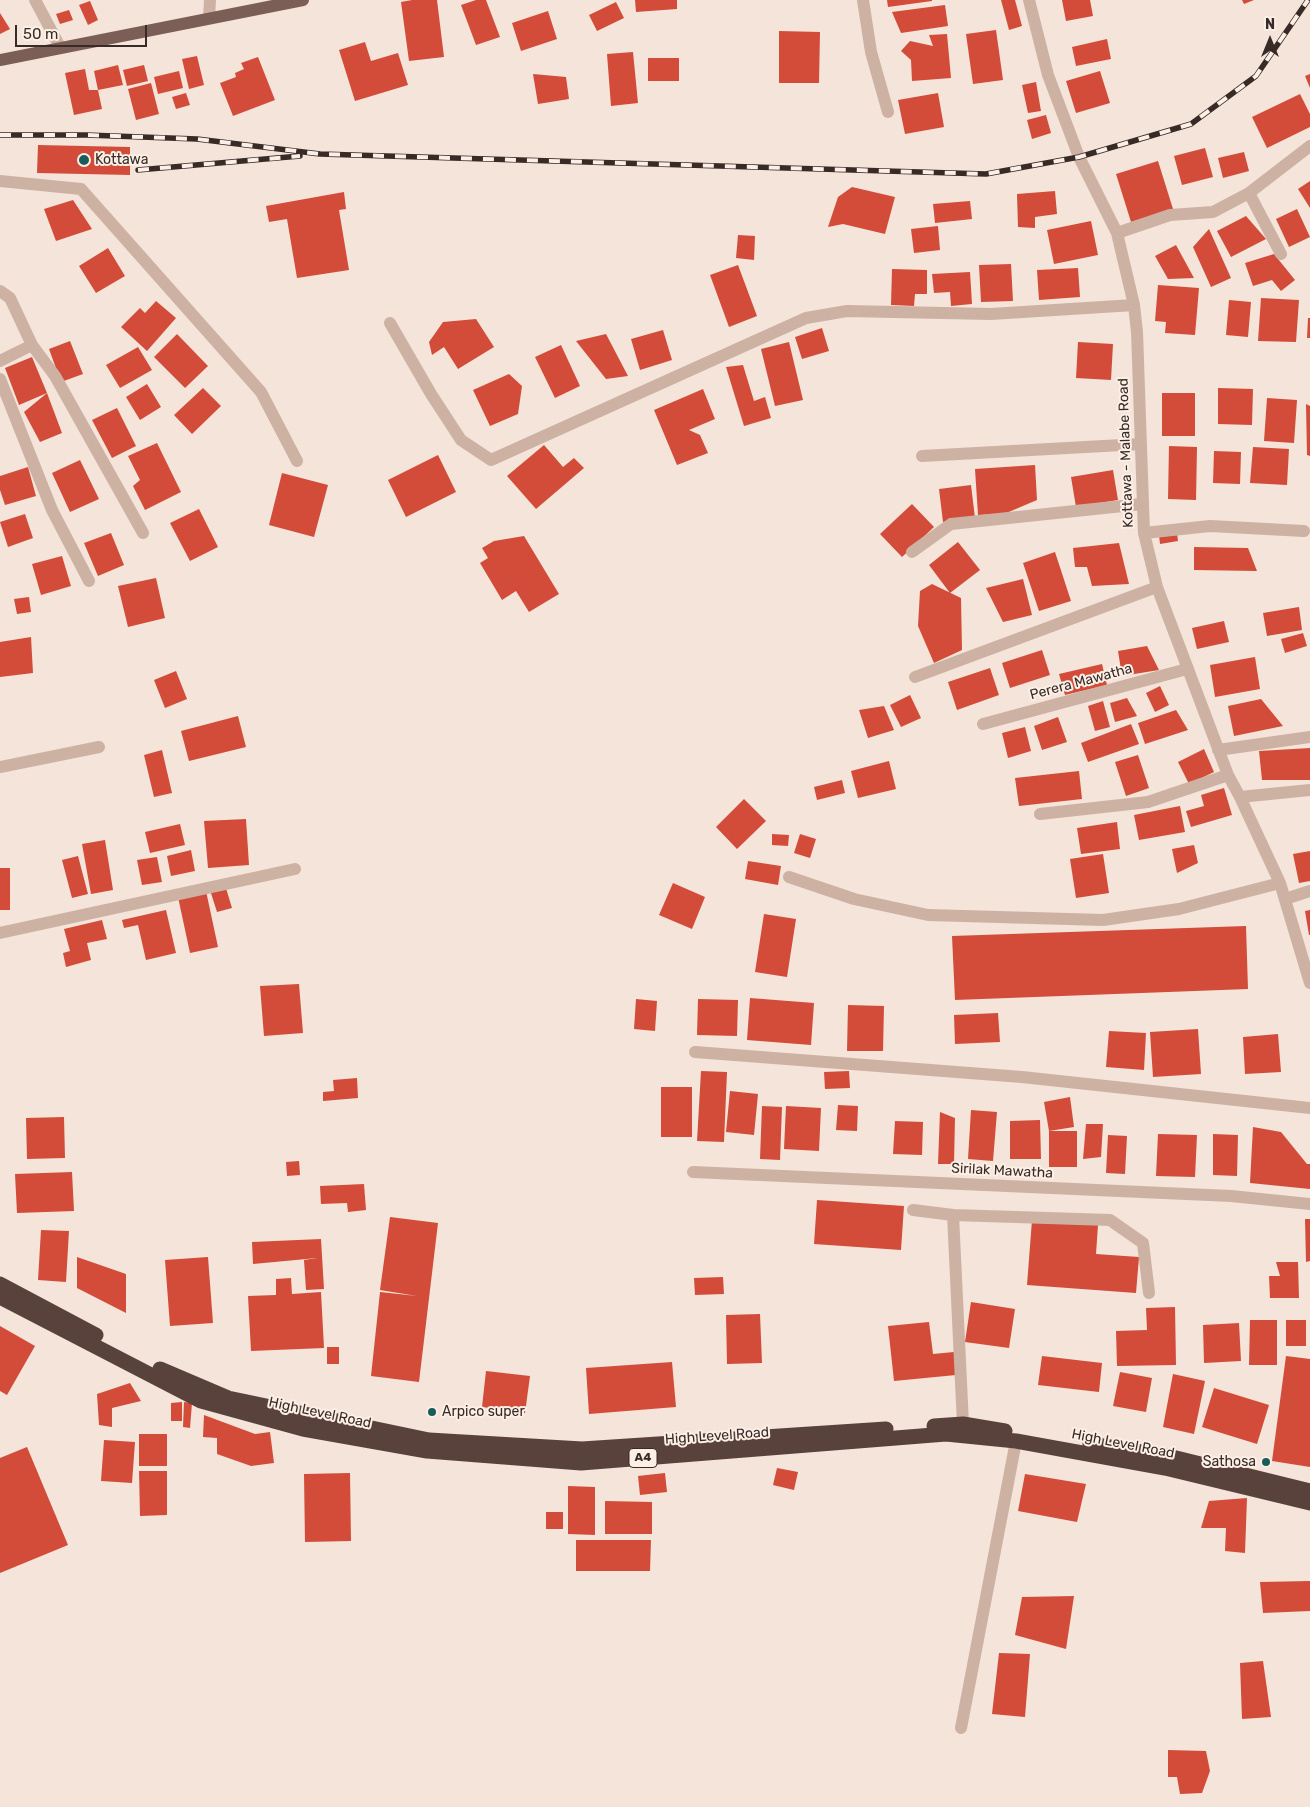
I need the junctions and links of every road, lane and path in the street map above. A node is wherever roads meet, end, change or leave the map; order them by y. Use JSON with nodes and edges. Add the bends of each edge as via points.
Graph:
{"nodes":[{"id":1,"x":35,"y":0,"type":"edge"},
{"id":2,"x":210,"y":0,"type":"edge"},
{"id":3,"x":303,"y":0,"type":"edge"},
{"id":4,"x":863,"y":0,"type":"edge"},
{"id":5,"x":1029,"y":0,"type":"edge"},
{"id":6,"x":209,"y":18,"type":"junction"},
{"id":7,"x":60,"y":47,"type":"junction"},
{"id":8,"x":0,"y":60,"type":"edge"},
{"id":9,"x":888,"y":112,"type":"dead end"},
{"id":10,"x":1310,"y":146,"type":"edge"},
{"id":11,"x":0,"y":181,"type":"edge"},
{"id":12,"x":1249,"y":193,"type":"junction"},
{"id":13,"x":1117,"y":233,"type":"junction"},
{"id":14,"x":1281,"y":254,"type":"dead end"},
{"id":15,"x":0,"y":291,"type":"edge"},
{"id":16,"x":1134,"y":305,"type":"junction"},
{"id":17,"x":390,"y":323,"type":"dead end"},
{"id":18,"x":32,"y":345,"type":"junction"},
{"id":19,"x":0,"y":361,"type":"edge"},
{"id":20,"x":0,"y":379,"type":"edge"},
{"id":21,"x":1140,"y":444,"type":"junction"},
{"id":22,"x":922,"y":456,"type":"dead end"},
{"id":23,"x":297,"y":461,"type":"dead end"},
{"id":24,"x":1142,"y":504,"type":"junction"},
{"id":25,"x":1310,"y":519,"type":"edge"},
{"id":26,"x":1144,"y":533,"type":"junction"},
{"id":27,"x":142,"y":534,"type":"dead end"},
{"id":28,"x":1307,"y":535,"type":"edge"},
{"id":29,"x":912,"y":552,"type":"dead end"},
{"id":30,"x":89,"y":581,"type":"dead end"},
{"id":31,"x":1158,"y":587,"type":"junction"},
{"id":32,"x":1187,"y":669,"type":"junction"},
{"id":33,"x":915,"y":677,"type":"dead end"},
{"id":34,"x":983,"y":724,"type":"dead end"},
{"id":35,"x":1310,"y":737,"type":"edge"},
{"id":36,"x":99,"y":747,"type":"dead end"},
{"id":37,"x":1218,"y":750,"type":"junction"},
{"id":38,"x":0,"y":767,"type":"edge"},
{"id":39,"x":1228,"y":775,"type":"junction"},
{"id":40,"x":1310,"y":790,"type":"edge"},
{"id":41,"x":1240,"y":796,"type":"junction"},
{"id":42,"x":1040,"y":814,"type":"dead end"},
{"id":43,"x":295,"y":869,"type":"dead end"},
{"id":44,"x":789,"y":877,"type":"dead end"},
{"id":45,"x":1280,"y":883,"type":"junction"},
{"id":46,"x":1310,"y":892,"type":"edge"},
{"id":47,"x":1285,"y":899,"type":"junction"},
{"id":48,"x":0,"y":933,"type":"edge"},
{"id":49,"x":1310,"y":983,"type":"edge"},
{"id":50,"x":695,"y":1052,"type":"dead end"},
{"id":51,"x":1310,"y":1108,"type":"edge"},
{"id":52,"x":693,"y":1172,"type":"dead end"},
{"id":53,"x":1310,"y":1204,"type":"edge"},
{"id":54,"x":913,"y":1210,"type":"dead end"},
{"id":55,"x":953,"y":1215,"type":"junction"},
{"id":56,"x":0,"y":1284,"type":"edge"},
{"id":57,"x":1149,"y":1293,"type":"dead end"},
{"id":58,"x":0,"y":1297,"type":"edge"},
{"id":59,"x":963,"y":1424,"type":"junction"},
{"id":60,"x":1016,"y":1441,"type":"junction"},
{"id":61,"x":582,"y":1456,"type":"junction"},
{"id":62,"x":1310,"y":1491,"type":"edge"},
{"id":63,"x":1310,"y":1503,"type":"edge"},
{"id":64,"x":962,"y":1728,"type":"dead end"}],
"edges":[{"from":1,"to":7,"type":"street"},
{"from":2,"to":6,"type":"street"},
{"from":3,"to":6,"type":"main road"},
{"from":4,"to":9,"type":"street","via":[[871,52]]},
{"from":5,"to":13,"type":"street","name":"Kottawa - Malabe Road","via":[[1048,75],[1079,157]]},
{"from":6,"to":7,"type":"main road"},
{"from":7,"to":8,"type":"main road"},
{"from":10,"to":12,"type":"street"},
{"from":11,"to":23,"type":"street","via":[[81,189],[261,392]]},
{"from":12,"to":13,"type":"street","via":[[1213,212],[1170,215]]},
{"from":12,"to":14,"type":"street"},
{"from":13,"to":16,"type":"street","name":"Kottawa - Malabe Road"},
{"from":15,"to":18,"type":"street","via":[[10,298]]},
{"from":16,"to":17,"type":"street","via":[[991,314],[847,311],[806,318],[491,460],[462,440]]},
{"from":16,"to":21,"type":"street","name":"Kottawa - Malabe Road"},
{"from":18,"to":19,"type":"street"},
{"from":18,"to":27,"type":"street","via":[[55,376]]},
{"from":20,"to":30,"type":"street","via":[[52,510]]},
{"from":21,"to":22,"type":"street"},
{"from":21,"to":24,"type":"street","name":"Kottawa - Malabe Road"},
{"from":24,"to":26,"type":"street","name":"Kottawa - Malabe Road"},
{"from":24,"to":29,"type":"street","via":[[951,524]]},
{"from":25,"to":28,"type":"street"},
{"from":26,"to":28,"type":"street","via":[[1210,526]]},
{"from":26,"to":31,"type":"street","name":"Kottawa - Malabe Road"},
{"from":31,"to":32,"type":"street","name":"Kottawa - Malabe Road"},
{"from":31,"to":33,"type":"street"},
{"from":32,"to":34,"type":"street","name":"Perera Mawatha"},
{"from":32,"to":37,"type":"street","name":"Kottawa - Malabe Road"},
{"from":35,"to":37,"type":"street"},
{"from":36,"to":38,"type":"street"},
{"from":37,"to":39,"type":"street","name":"Kottawa - Malabe Road"},
{"from":39,"to":41,"type":"street","name":"Kottawa - Malabe Road"},
{"from":39,"to":42,"type":"street","via":[[1148,802]]},
{"from":40,"to":41,"type":"street"},
{"from":41,"to":45,"type":"street","name":"Kottawa - Malabe Road"},
{"from":43,"to":48,"type":"street"},
{"from":44,"to":45,"type":"street","via":[[854,899],[928,915],[1104,920],[1179,909]]},
{"from":45,"to":47,"type":"street","name":"Kottawa - Malabe Road"},
{"from":46,"to":47,"type":"street"},
{"from":47,"to":49,"type":"street","name":"Kottawa - Malabe Road"},
{"from":50,"to":51,"type":"street","via":[[1022,1077]]},
{"from":52,"to":53,"type":"street","name":"Sirilak Mawatha","via":[[1231,1196]]},
{"from":54,"to":55,"type":"street"},
{"from":55,"to":57,"type":"street","via":[[1110,1220],[1143,1243]]},
{"from":55,"to":59,"type":"street"},
{"from":56,"to":61,"type":"highway","name":"High Level Road","number":"A4","via":[[162,1370],[228,1398],[429,1440]]},
{"from":58,"to":61,"type":"highway","name":"High Level Road","number":"A4","via":[[201,1401],[303,1429],[427,1452]]},
{"from":59,"to":61,"type":"highway","name":"High Level Road","number":"A4"},
{"from":59,"to":62,"type":"highway","name":"High Level Road","number":"A4","via":[[1168,1456]]},
{"from":60,"to":61,"type":"highway","name":"High Level Road","number":"A4","via":[[946,1434]]},
{"from":60,"to":63,"type":"highway","name":"High Level Road","number":"A4","via":[[1165,1468]]},
{"from":60,"to":64,"type":"street"}]}
